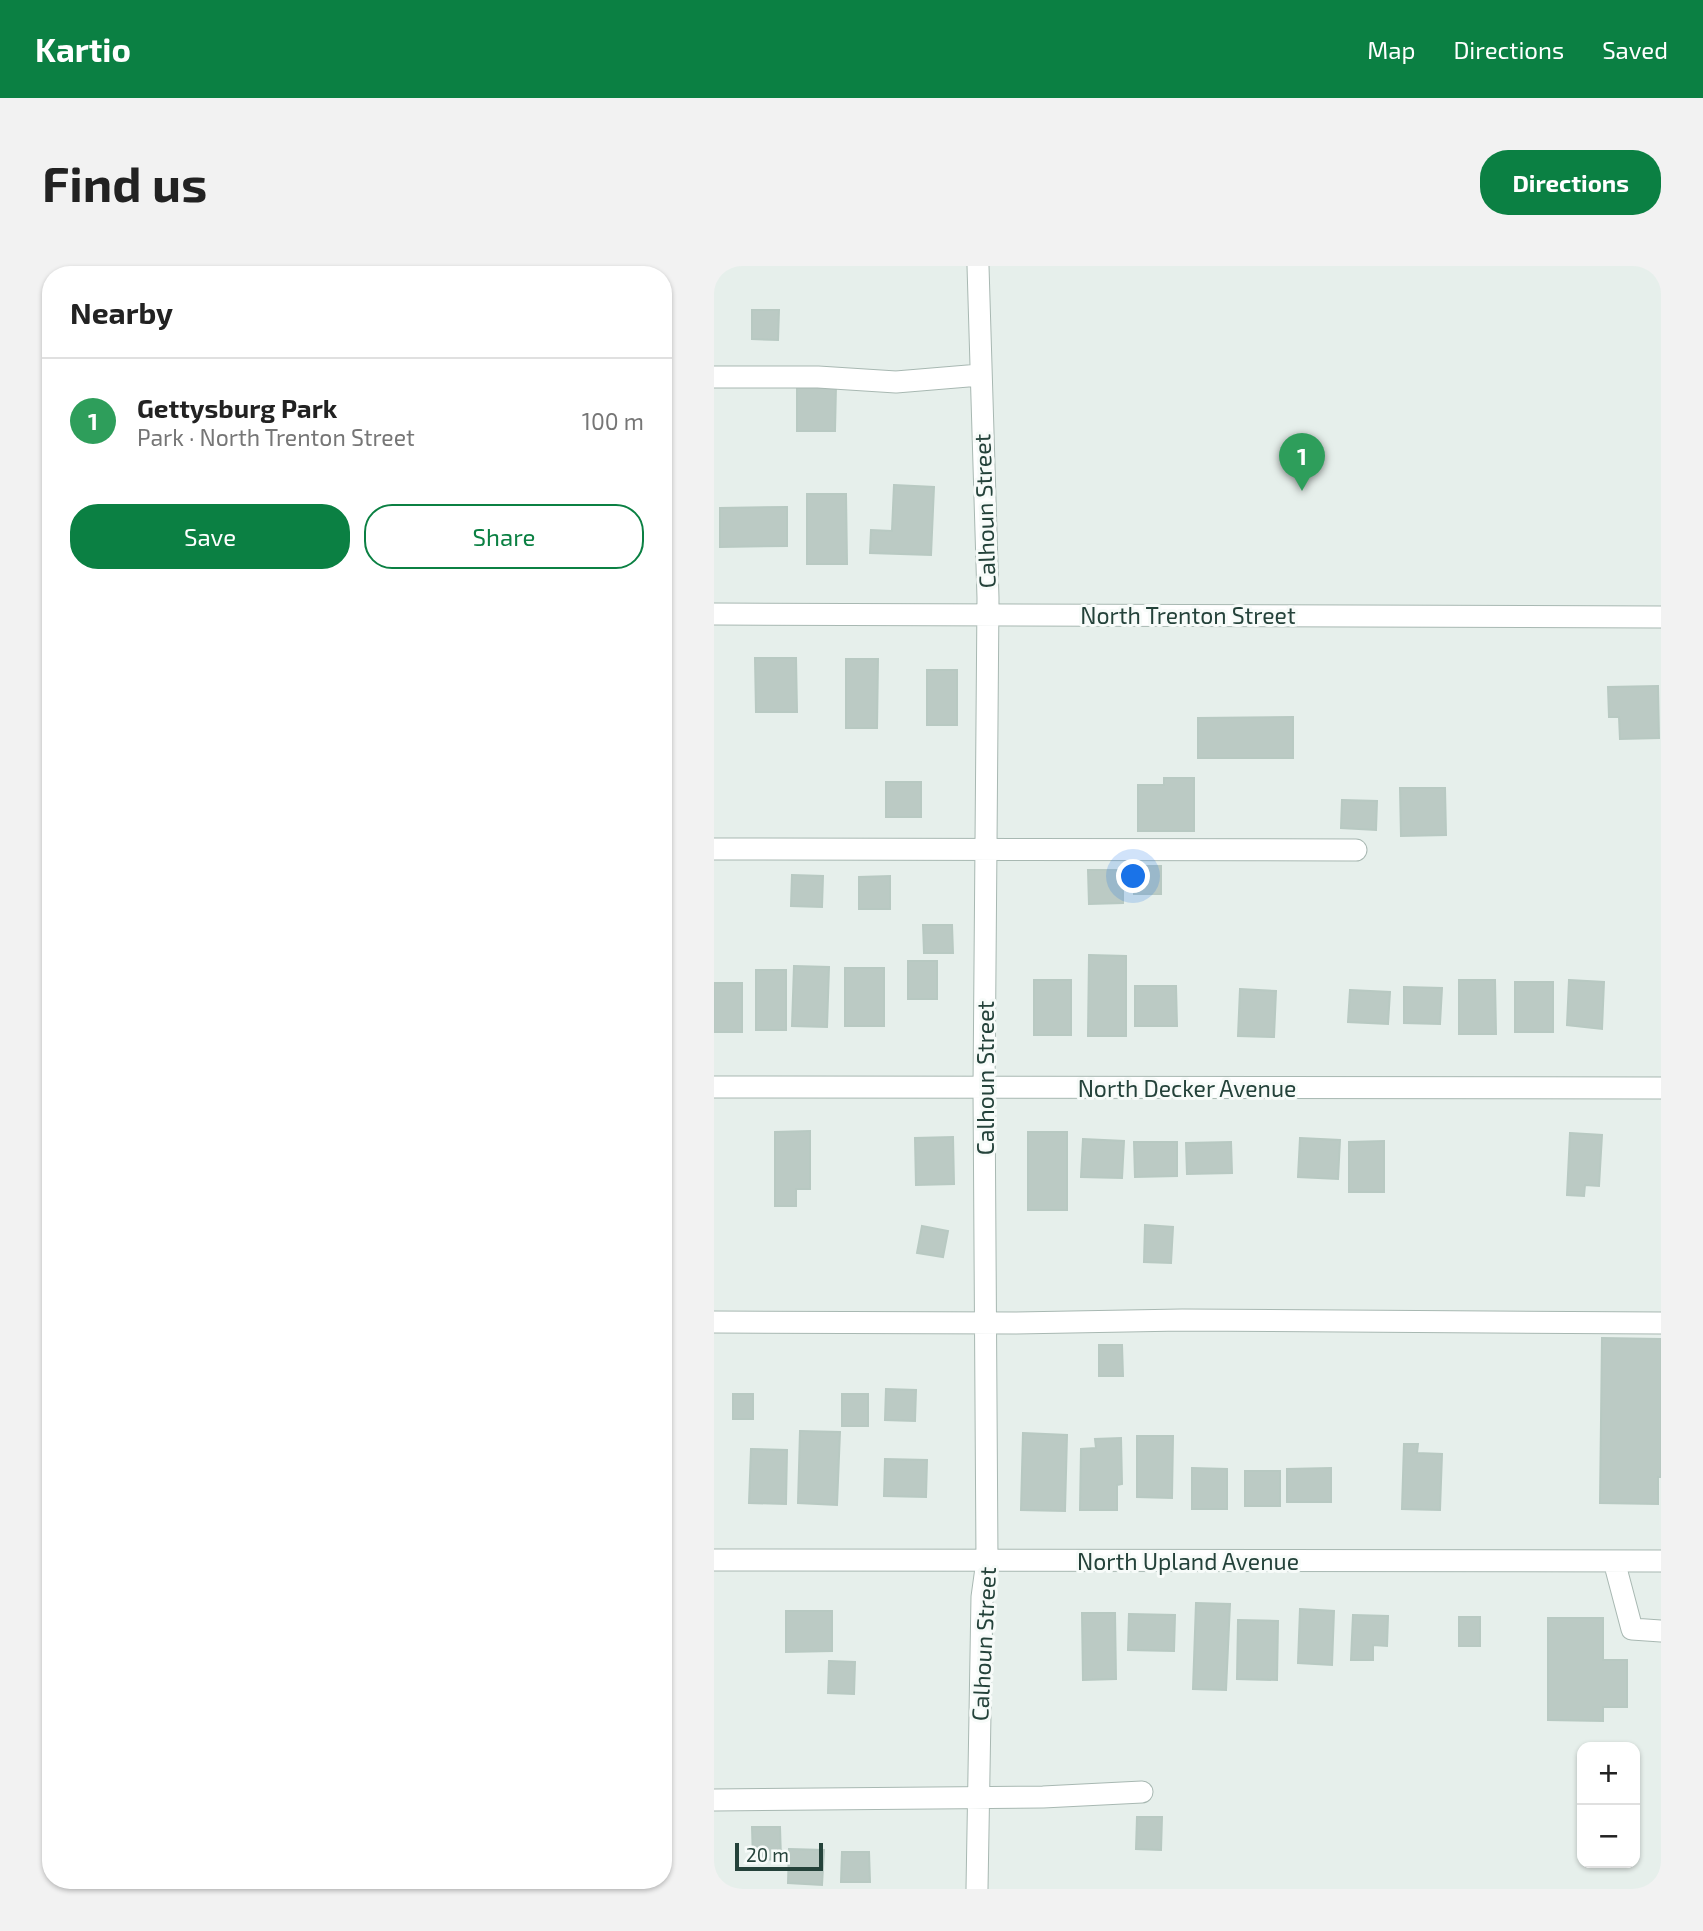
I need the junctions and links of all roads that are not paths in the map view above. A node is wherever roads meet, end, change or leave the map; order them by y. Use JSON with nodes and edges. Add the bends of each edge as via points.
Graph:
{"nodes":[{"id":1,"x":978,"y":266,"type":"edge"},
{"id":2,"x":980,"y":375,"type":"junction"},
{"id":3,"x":714,"y":377,"type":"edge"},
{"id":4,"x":714,"y":614,"type":"edge"},
{"id":5,"x":986,"y":615,"type":"junction"},
{"id":6,"x":1661,"y":617,"type":"edge"},
{"id":7,"x":714,"y":849,"type":"edge"},
{"id":8,"x":986,"y":850,"type":"junction"},
{"id":9,"x":1356,"y":850,"type":"dead end"},
{"id":10,"x":714,"y":1087,"type":"edge"},
{"id":11,"x":1661,"y":1087,"type":"edge"},
{"id":12,"x":984,"y":1088,"type":"junction"},
{"id":13,"x":714,"y":1322,"type":"edge"},
{"id":14,"x":988,"y":1322,"type":"junction"},
{"id":15,"x":1661,"y":1323,"type":"edge"},
{"id":16,"x":714,"y":1560,"type":"edge"},
{"id":17,"x":987,"y":1561,"type":"junction"},
{"id":18,"x":1614,"y":1561,"type":"junction"},
{"id":19,"x":1661,"y":1561,"type":"edge"},
{"id":20,"x":1661,"y":1631,"type":"edge"},
{"id":21,"x":1142,"y":1792,"type":"dead end"},
{"id":22,"x":977,"y":1796,"type":"junction"},
{"id":23,"x":714,"y":1800,"type":"edge"},
{"id":24,"x":977,"y":1889,"type":"edge"}],
"edges":[{"from":1,"to":2,"type":"street","name":"Calhoun Street"},
{"from":2,"to":3,"type":"street","via":[[896,382]]},
{"from":2,"to":5,"type":"street","name":"Calhoun Street"},
{"from":4,"to":5,"type":"street","name":"North Trenton Street"},
{"from":5,"to":6,"type":"street","name":"North Trenton Street"},
{"from":5,"to":8,"type":"street","name":"Calhoun Street"},
{"from":7,"to":8,"type":"street"},
{"from":8,"to":9,"type":"street"},
{"from":8,"to":12,"type":"street","name":"Calhoun Street"},
{"from":10,"to":12,"type":"street","name":"North Decker Avenue"},
{"from":11,"to":12,"type":"street","name":"North Decker Avenue"},
{"from":12,"to":14,"type":"street","name":"Calhoun Street"},
{"from":13,"to":14,"type":"street"},
{"from":14,"to":15,"type":"street"},
{"from":14,"to":17,"type":"street","name":"Calhoun Street"},
{"from":16,"to":17,"type":"street","name":"North Upland Avenue"},
{"from":17,"to":18,"type":"street","name":"North Upland Avenue"},
{"from":17,"to":22,"type":"street","name":"Calhoun Street"},
{"from":18,"to":19,"type":"street","name":"North Upland Avenue"},
{"from":18,"to":20,"type":"street","via":[[1632,1629]]},
{"from":21,"to":22,"type":"street"},
{"from":22,"to":23,"type":"street"},
{"from":22,"to":24,"type":"street","name":"Calhoun Street"}]}
